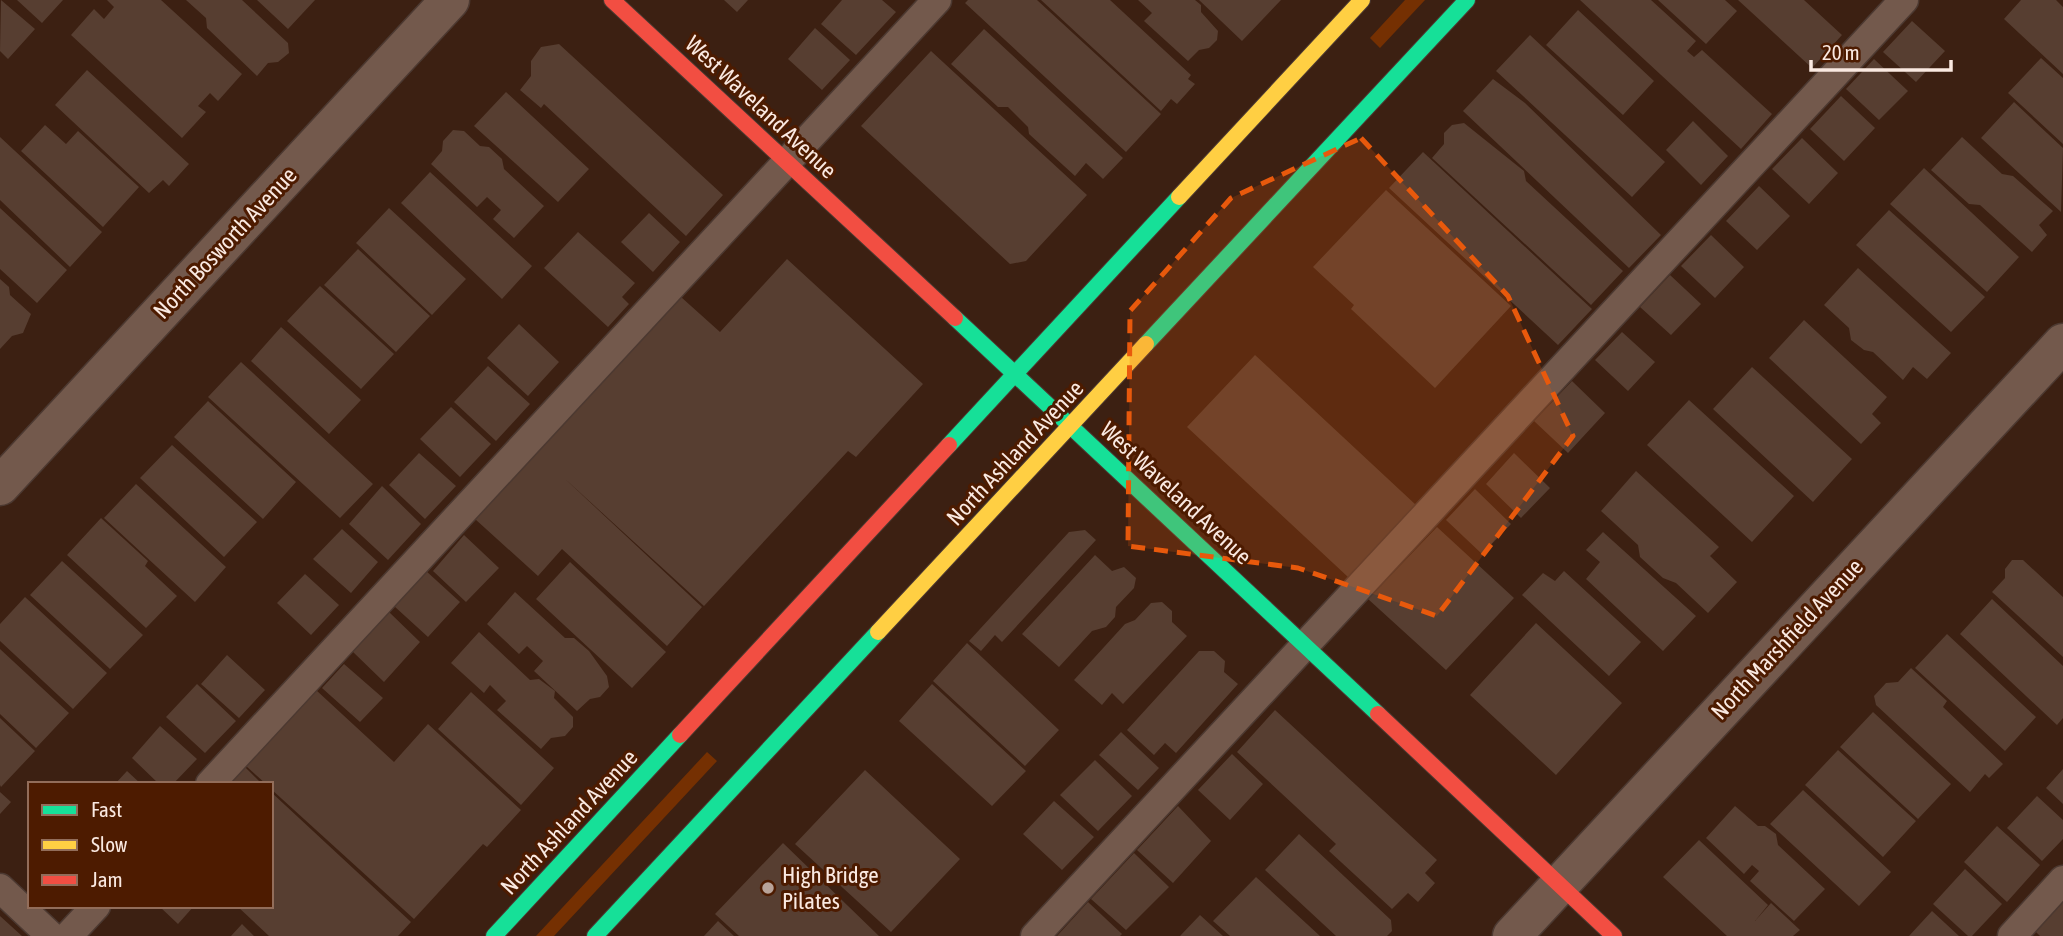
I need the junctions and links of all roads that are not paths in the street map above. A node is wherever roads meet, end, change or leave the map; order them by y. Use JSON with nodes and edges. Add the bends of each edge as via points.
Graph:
{"nodes":[{"id":1,"x":450,"y":0,"type":"edge"},
{"id":2,"x":612,"y":0,"type":"edge"},
{"id":3,"x":937,"y":0,"type":"edge"},
{"id":4,"x":1362,"y":0,"type":"edge"},
{"id":5,"x":1467,"y":0,"type":"edge"},
{"id":6,"x":1904,"y":0,"type":"edge"},
{"id":7,"x":787,"y":162,"type":"junction"},
{"id":8,"x":2063,"y":343,"type":"edge"},
{"id":9,"x":1016,"y":374,"type":"junction"},
{"id":10,"x":1072,"y":426,"type":"junction"},
{"id":11,"x":0,"y":486,"type":"edge"},
{"id":12,"x":1303,"y":645,"type":"junction"},
{"id":13,"x":212,"y":782,"type":"edge"},
{"id":14,"x":2063,"y":880,"type":"edge"},
{"id":15,"x":1558,"y":885,"type":"junction"},
{"id":16,"x":0,"y":888,"type":"edge"},
{"id":17,"x":94,"y":908,"type":"edge"},
{"id":18,"x":51,"y":936,"type":"edge"},
{"id":19,"x":68,"y":936,"type":"edge"},
{"id":20,"x":494,"y":936,"type":"edge"},
{"id":21,"x":595,"y":936,"type":"edge"},
{"id":22,"x":1035,"y":936,"type":"edge"},
{"id":23,"x":1512,"y":936,"type":"edge"},
{"id":24,"x":1614,"y":936,"type":"edge"},
{"id":25,"x":2011,"y":936,"type":"edge"}],
"edges":[{"from":1,"to":11,"type":"street","name":"North Bosworth Avenue"},
{"from":2,"to":7,"type":"main road","name":"West Waveland Avenue"},
{"from":3,"to":7,"type":"lane"},
{"from":4,"to":9,"type":"main road","name":"North Ashland Avenue"},
{"from":5,"to":10,"type":"main road","name":"North Ashland Avenue"},
{"from":6,"to":12,"type":"lane"},
{"from":7,"to":9,"type":"main road","name":"West Waveland Avenue"},
{"from":7,"to":13,"type":"lane"},
{"from":8,"to":15,"type":"street","name":"North Marshfield Avenue"},
{"from":9,"to":10,"type":"main road","name":"West Waveland Avenue"},
{"from":9,"to":20,"type":"main road","name":"North Ashland Avenue"},
{"from":10,"to":12,"type":"main road","name":"West Waveland Avenue"},
{"from":10,"to":21,"type":"main road","name":"North Ashland Avenue"},
{"from":12,"to":15,"type":"main road","name":"West Waveland Avenue"},
{"from":12,"to":22,"type":"lane"},
{"from":14,"to":25,"type":"lane"},
{"from":15,"to":23,"type":"street","name":"North Marshfield Avenue"},
{"from":15,"to":24,"type":"main road","name":"West Waveland Avenue"},
{"from":16,"to":18,"type":"lane"},
{"from":17,"to":19,"type":"lane"}]}
